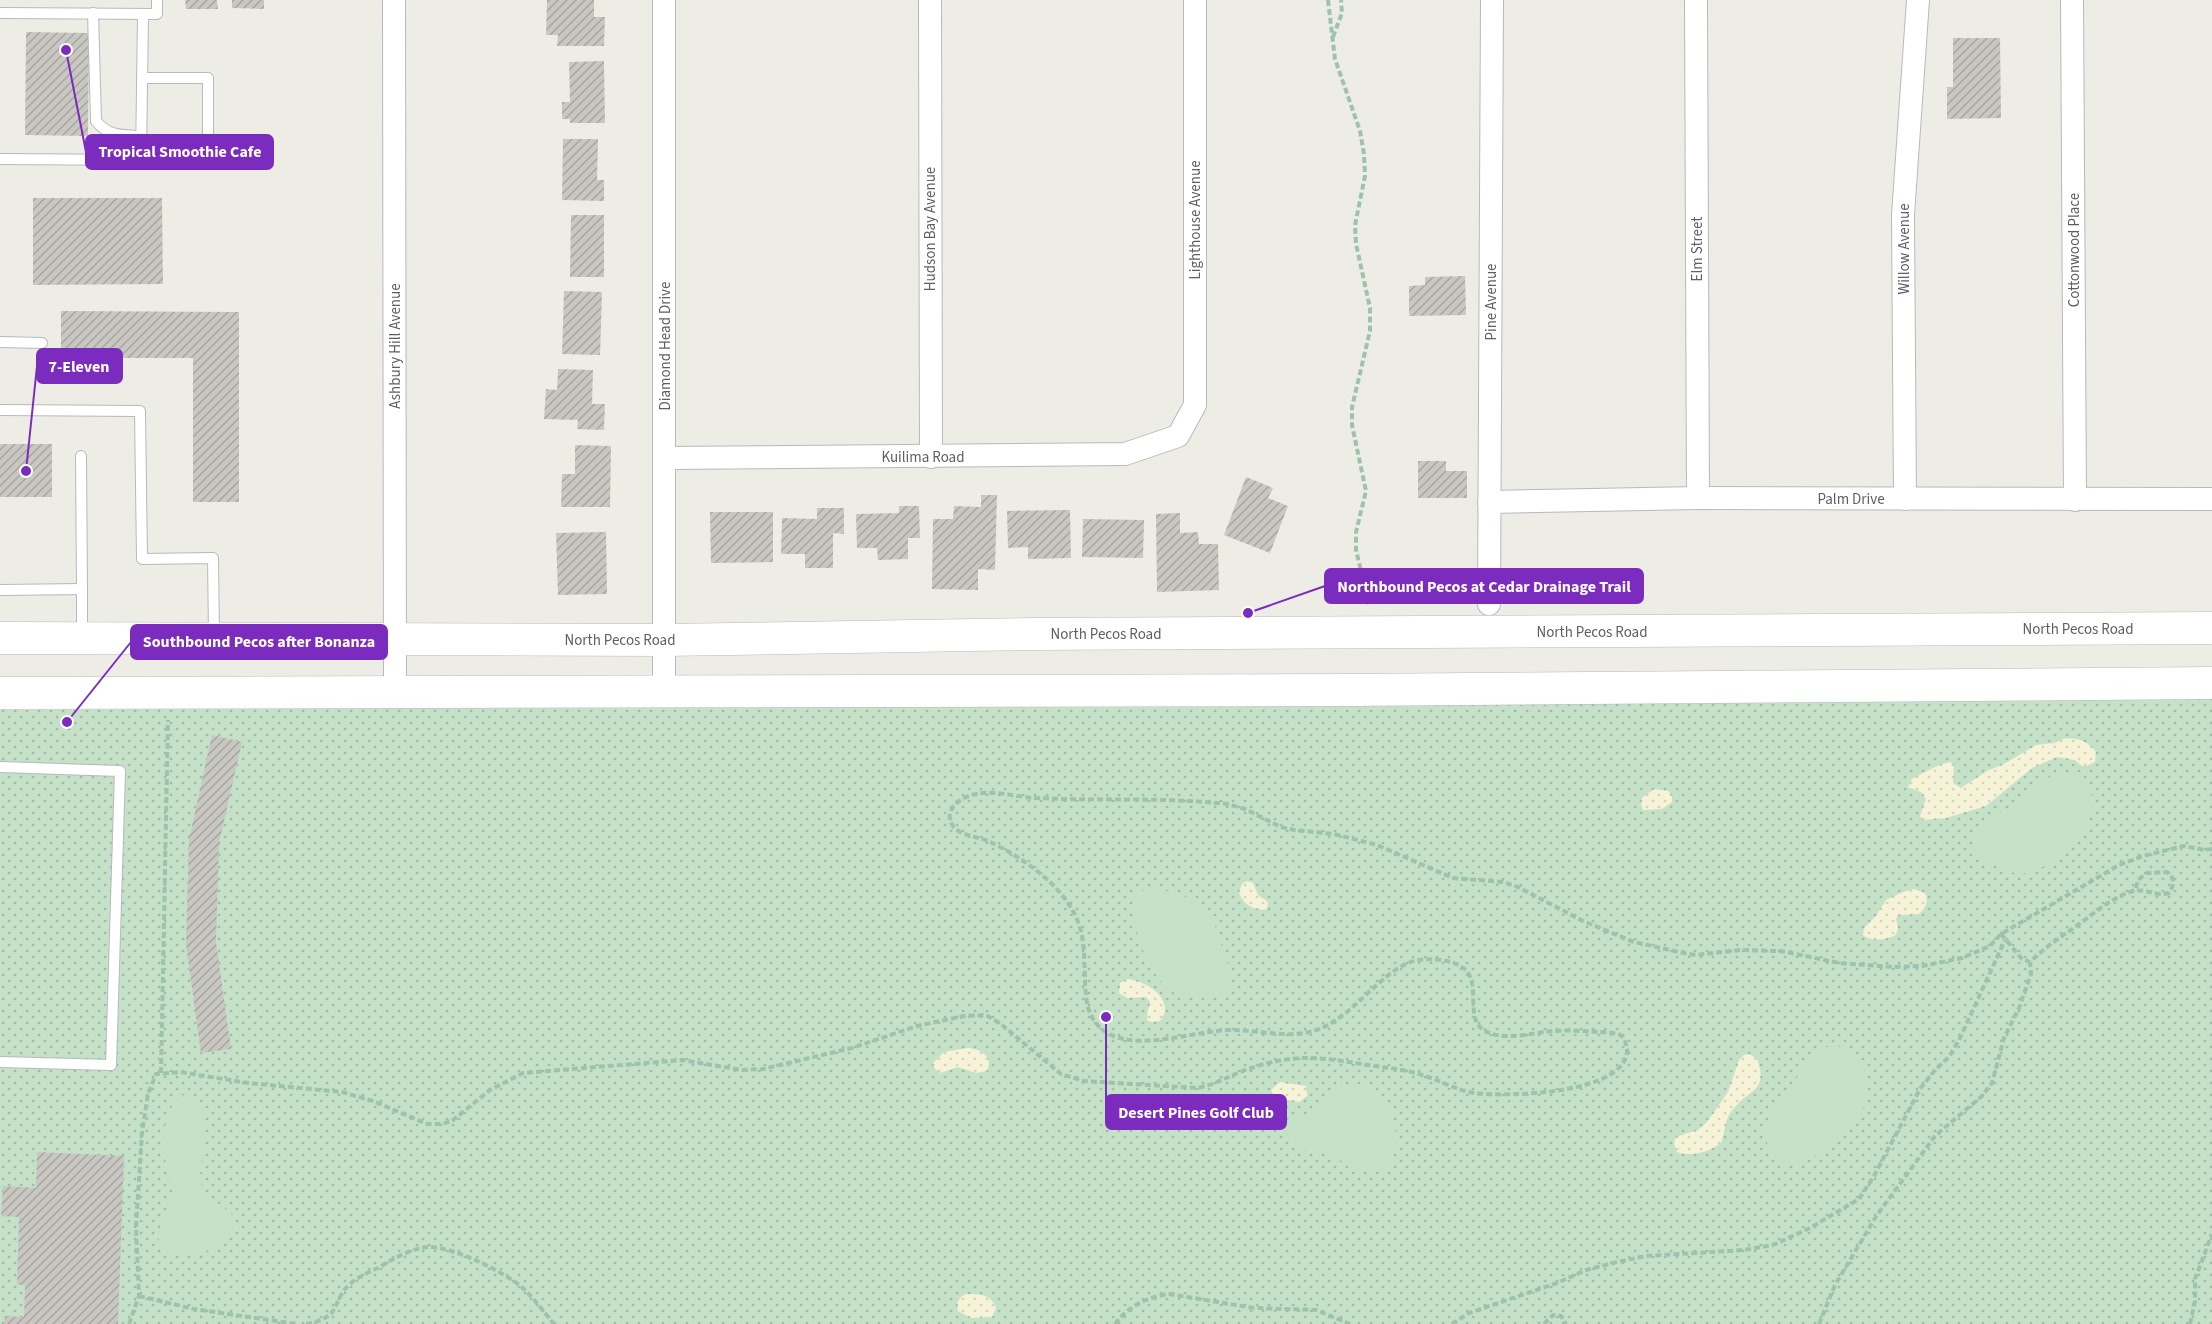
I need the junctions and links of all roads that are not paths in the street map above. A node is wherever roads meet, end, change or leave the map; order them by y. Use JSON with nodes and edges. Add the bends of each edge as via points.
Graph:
{"nodes":[{"id":1,"x":157,"y":0,"type":"edge"},
{"id":2,"x":394,"y":0,"type":"edge"},
{"id":3,"x":664,"y":0,"type":"edge"},
{"id":4,"x":930,"y":0,"type":"edge"},
{"id":5,"x":1195,"y":0,"type":"edge"},
{"id":6,"x":1492,"y":0,"type":"edge"},
{"id":7,"x":1696,"y":0,"type":"edge"},
{"id":8,"x":1918,"y":0,"type":"edge"},
{"id":9,"x":2072,"y":0,"type":"edge"},
{"id":10,"x":0,"y":13,"type":"edge"},
{"id":11,"x":93,"y":13,"type":"junction"},
{"id":12,"x":143,"y":14,"type":"junction"},
{"id":13,"x":142,"y":78,"type":"junction"},
{"id":14,"x":142,"y":136,"type":"junction"},
{"id":15,"x":0,"y":159,"type":"edge"},
{"id":16,"x":141,"y":160,"type":"junction"},
{"id":17,"x":0,"y":342,"type":"edge"},
{"id":18,"x":42,"y":343,"type":"dead end"},
{"id":19,"x":0,"y":410,"type":"edge"},
{"id":20,"x":1178,"y":436,"type":"joint"},
{"id":21,"x":81,"y":456,"type":"dead end"},
{"id":22,"x":931,"y":457,"type":"junction"},
{"id":23,"x":665,"y":458,"type":"junction"},
{"id":24,"x":1698,"y":498,"type":"junction"},
{"id":25,"x":1905,"y":499,"type":"junction"},
{"id":26,"x":2212,"y":499,"type":"edge"},
{"id":27,"x":2075,"y":500,"type":"junction"},
{"id":28,"x":1489,"y":502,"type":"junction"},
{"id":29,"x":82,"y":589,"type":"junction"},
{"id":30,"x":0,"y":590,"type":"edge"},
{"id":31,"x":1489,"y":604,"type":"dead end"},
{"id":32,"x":2212,"y":628,"type":"edge"},
{"id":33,"x":0,"y":638,"type":"edge"},
{"id":34,"x":82,"y":638,"type":"junction"},
{"id":35,"x":214,"y":639,"type":"junction"},
{"id":36,"x":395,"y":639,"type":"junction"},
{"id":37,"x":664,"y":640,"type":"junction"},
{"id":38,"x":2212,"y":683,"type":"edge"},
{"id":39,"x":395,"y":691,"type":"junction"},
{"id":40,"x":664,"y":692,"type":"junction"},
{"id":41,"x":0,"y":693,"type":"edge"},
{"id":42,"x":0,"y":767,"type":"edge"},
{"id":43,"x":0,"y":1062,"type":"edge"}],
"edges":[{"from":1,"to":12,"type":"lane","via":[[157,14]]},
{"from":2,"to":36,"type":"street","name":"Ashbury Hill Avenue"},
{"from":3,"to":23,"type":"street","name":"Diamond Head Drive"},
{"from":4,"to":22,"type":"street","name":"Hudson Bay Avenue"},
{"from":5,"to":20,"type":"street","name":"Lighthouse Avenue","via":[[1194,405]]},
{"from":6,"to":28,"type":"street","name":"Pine Avenue"},
{"from":7,"to":24,"type":"street","name":"Elm Street"},
{"from":8,"to":25,"type":"street","name":"Willow Avenue","via":[[1903,215]]},
{"from":9,"to":27,"type":"street","name":"Cottonwood Place"},
{"from":10,"to":11,"type":"lane"},
{"from":11,"to":12,"type":"lane"},
{"from":11,"to":14,"type":"lane","via":[[96,122],[115,135]]},
{"from":12,"to":13,"type":"lane"},
{"from":13,"to":14,"type":"lane"},
{"from":13,"to":16,"type":"lane","via":[[208,78],[208,161]]},
{"from":14,"to":16,"type":"lane"},
{"from":15,"to":16,"type":"lane"},
{"from":17,"to":18,"type":"lane"},
{"from":19,"to":35,"type":"lane","via":[[140,411],[142,560],[213,558]]},
{"from":20,"to":22,"type":"street","name":"Kuilima Road","via":[[1125,454]]},
{"from":21,"to":29,"type":"lane"},
{"from":22,"to":23,"type":"street","name":"Kuilima Road"},
{"from":23,"to":37,"type":"street","name":"Diamond Head Drive"},
{"from":24,"to":25,"type":"street","name":"Palm Drive"},
{"from":24,"to":28,"type":"street","name":"Palm Drive"},
{"from":25,"to":27,"type":"street","name":"Palm Drive"},
{"from":26,"to":27,"type":"street","name":"Palm Drive"},
{"from":28,"to":31,"type":"street","name":"Pine Avenue"},
{"from":29,"to":30,"type":"lane"},
{"from":29,"to":34,"type":"lane"},
{"from":32,"to":37,"type":"main road","name":"North Pecos Road","via":[[1046,634]]},
{"from":33,"to":34,"type":"main road","name":"North Pecos Road"},
{"from":34,"to":35,"type":"main road","name":"North Pecos Road"},
{"from":35,"to":36,"type":"main road","name":"North Pecos Road"},
{"from":36,"to":37,"type":"main road","name":"North Pecos Road"},
{"from":36,"to":39,"type":"street","name":"Ashbury Hill Avenue"},
{"from":37,"to":40,"type":"street","name":"Diamond Head Drive"},
{"from":38,"to":40,"type":"main road"},
{"from":39,"to":40,"type":"main road"},
{"from":39,"to":41,"type":"main road"},
{"from":42,"to":43,"type":"lane","via":[[120,771],[111,1065]]}]}
